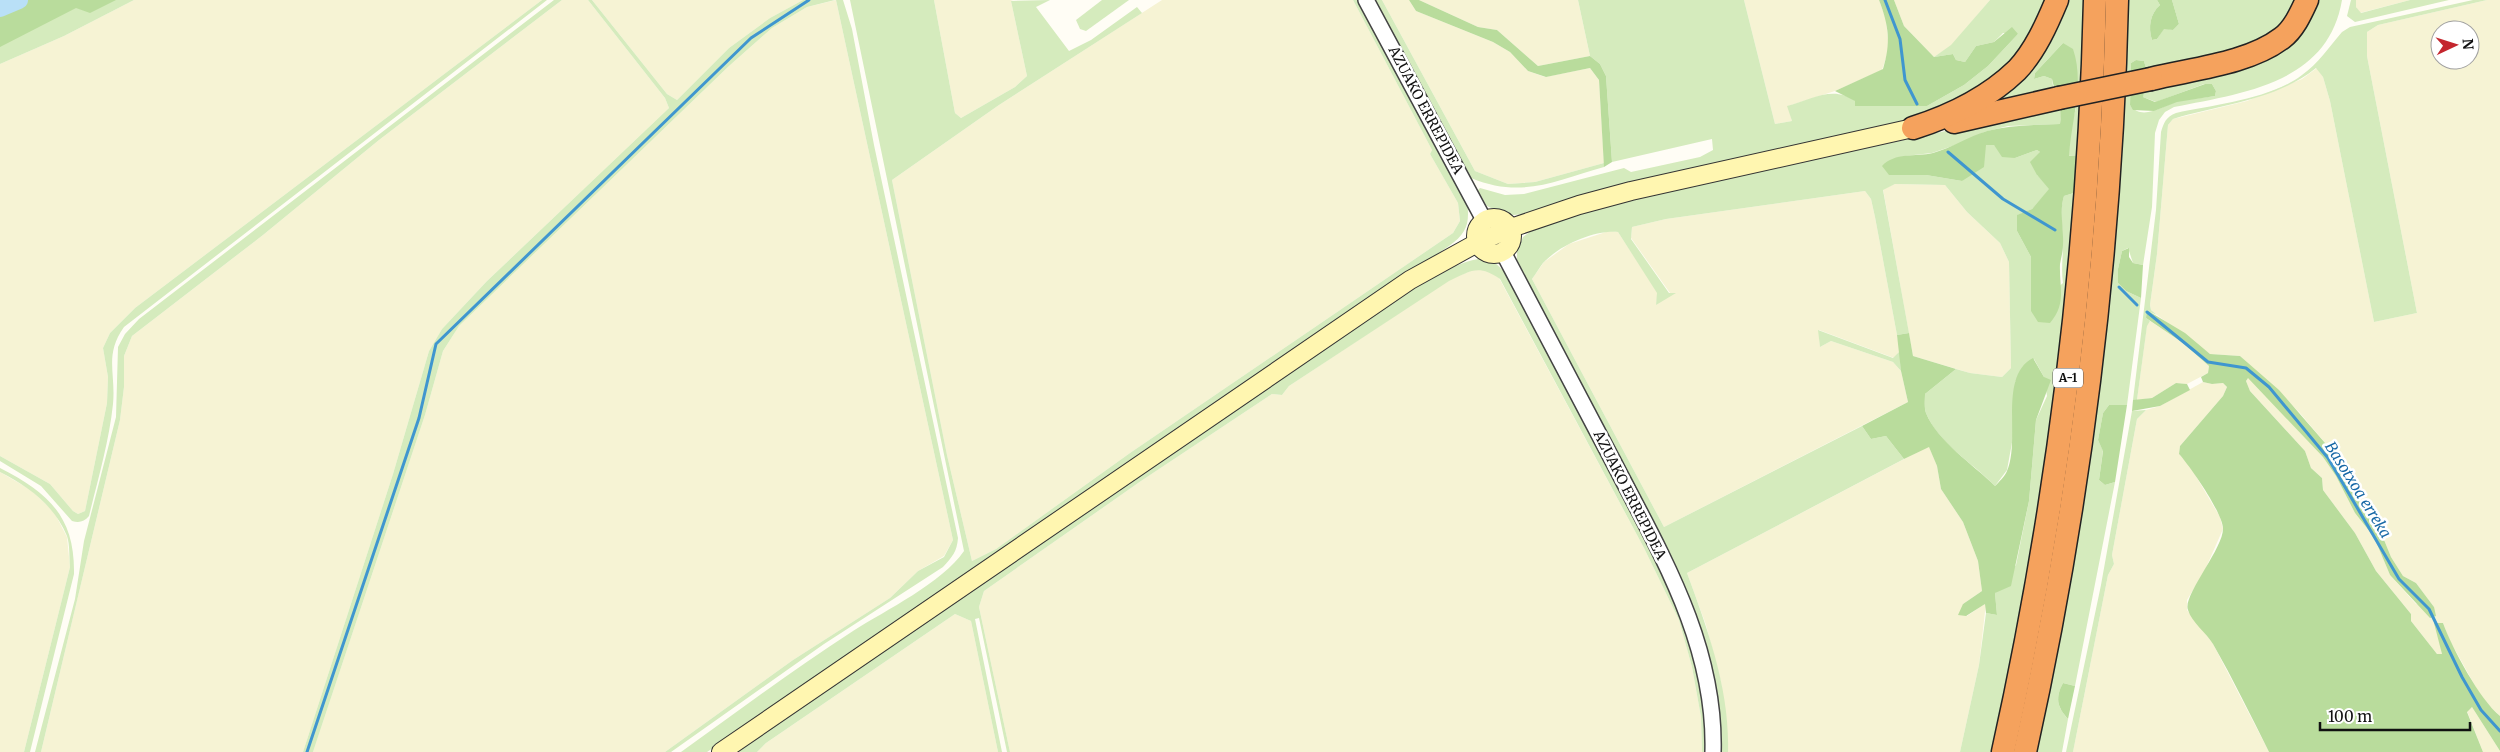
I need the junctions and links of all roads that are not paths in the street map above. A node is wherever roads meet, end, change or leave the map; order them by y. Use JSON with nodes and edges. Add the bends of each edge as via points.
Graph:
{"nodes":[{"id":1,"x":1366,"y":0,"type":"edge"},
{"id":2,"x":2057,"y":0,"type":"edge"},
{"id":3,"x":2095,"y":0,"type":"edge"},
{"id":4,"x":2117,"y":0,"type":"edge"},
{"id":5,"x":2307,"y":0,"type":"edge"},
{"id":6,"x":1913,"y":128,"type":"junction"},
{"id":7,"x":1484,"y":220,"type":"junction"},
{"id":8,"x":1511,"y":228,"type":"junction"},
{"id":9,"x":1477,"y":243,"type":"junction"},
{"id":10,"x":1503,"y":252,"type":"junction"},
{"id":11,"x":721,"y":752,"type":"edge"},
{"id":12,"x":1713,"y":752,"type":"edge"},
{"id":13,"x":2003,"y":752,"type":"edge"},
{"id":14,"x":2025,"y":752,"type":"edge"}],
"edges":[{"from":1,"to":7,"type":"street","name":"AZUAKO ERREPIDEA"},
{"from":2,"to":6,"type":"highway","via":[[2034,46],[2018,69],[1975,102]]},
{"from":3,"to":13,"type":"highway","number":"A-1","via":[[2088,178],[2068,379],[2034,606]]},
{"from":4,"to":14,"type":"highway","number":"A-1","via":[[2110,177],[2090,385],[2068,535]]},
{"from":5,"to":6,"type":"highway","bridge":true,"via":[[2284,37],[2248,56],[1961,121]]},
{"from":6,"to":8,"type":"main road","via":[[1631,191]]},
{"from":7,"to":8,"type":"main road","via":[[1494,217],[1504,220]]},
{"from":7,"to":9,"type":"main road","via":[[1478,226]]},
{"from":8,"to":9,"type":"main road"},
{"from":8,"to":10,"type":"main road","via":[[1512,242]]},
{"from":9,"to":10,"type":"main road","via":[[1488,253]]},
{"from":9,"to":11,"type":"main road","via":[[1410,280]]},
{"from":10,"to":12,"type":"street","name":"AZUAKO ERREPIDEA","via":[[1687,608],[1709,692]]}]}
